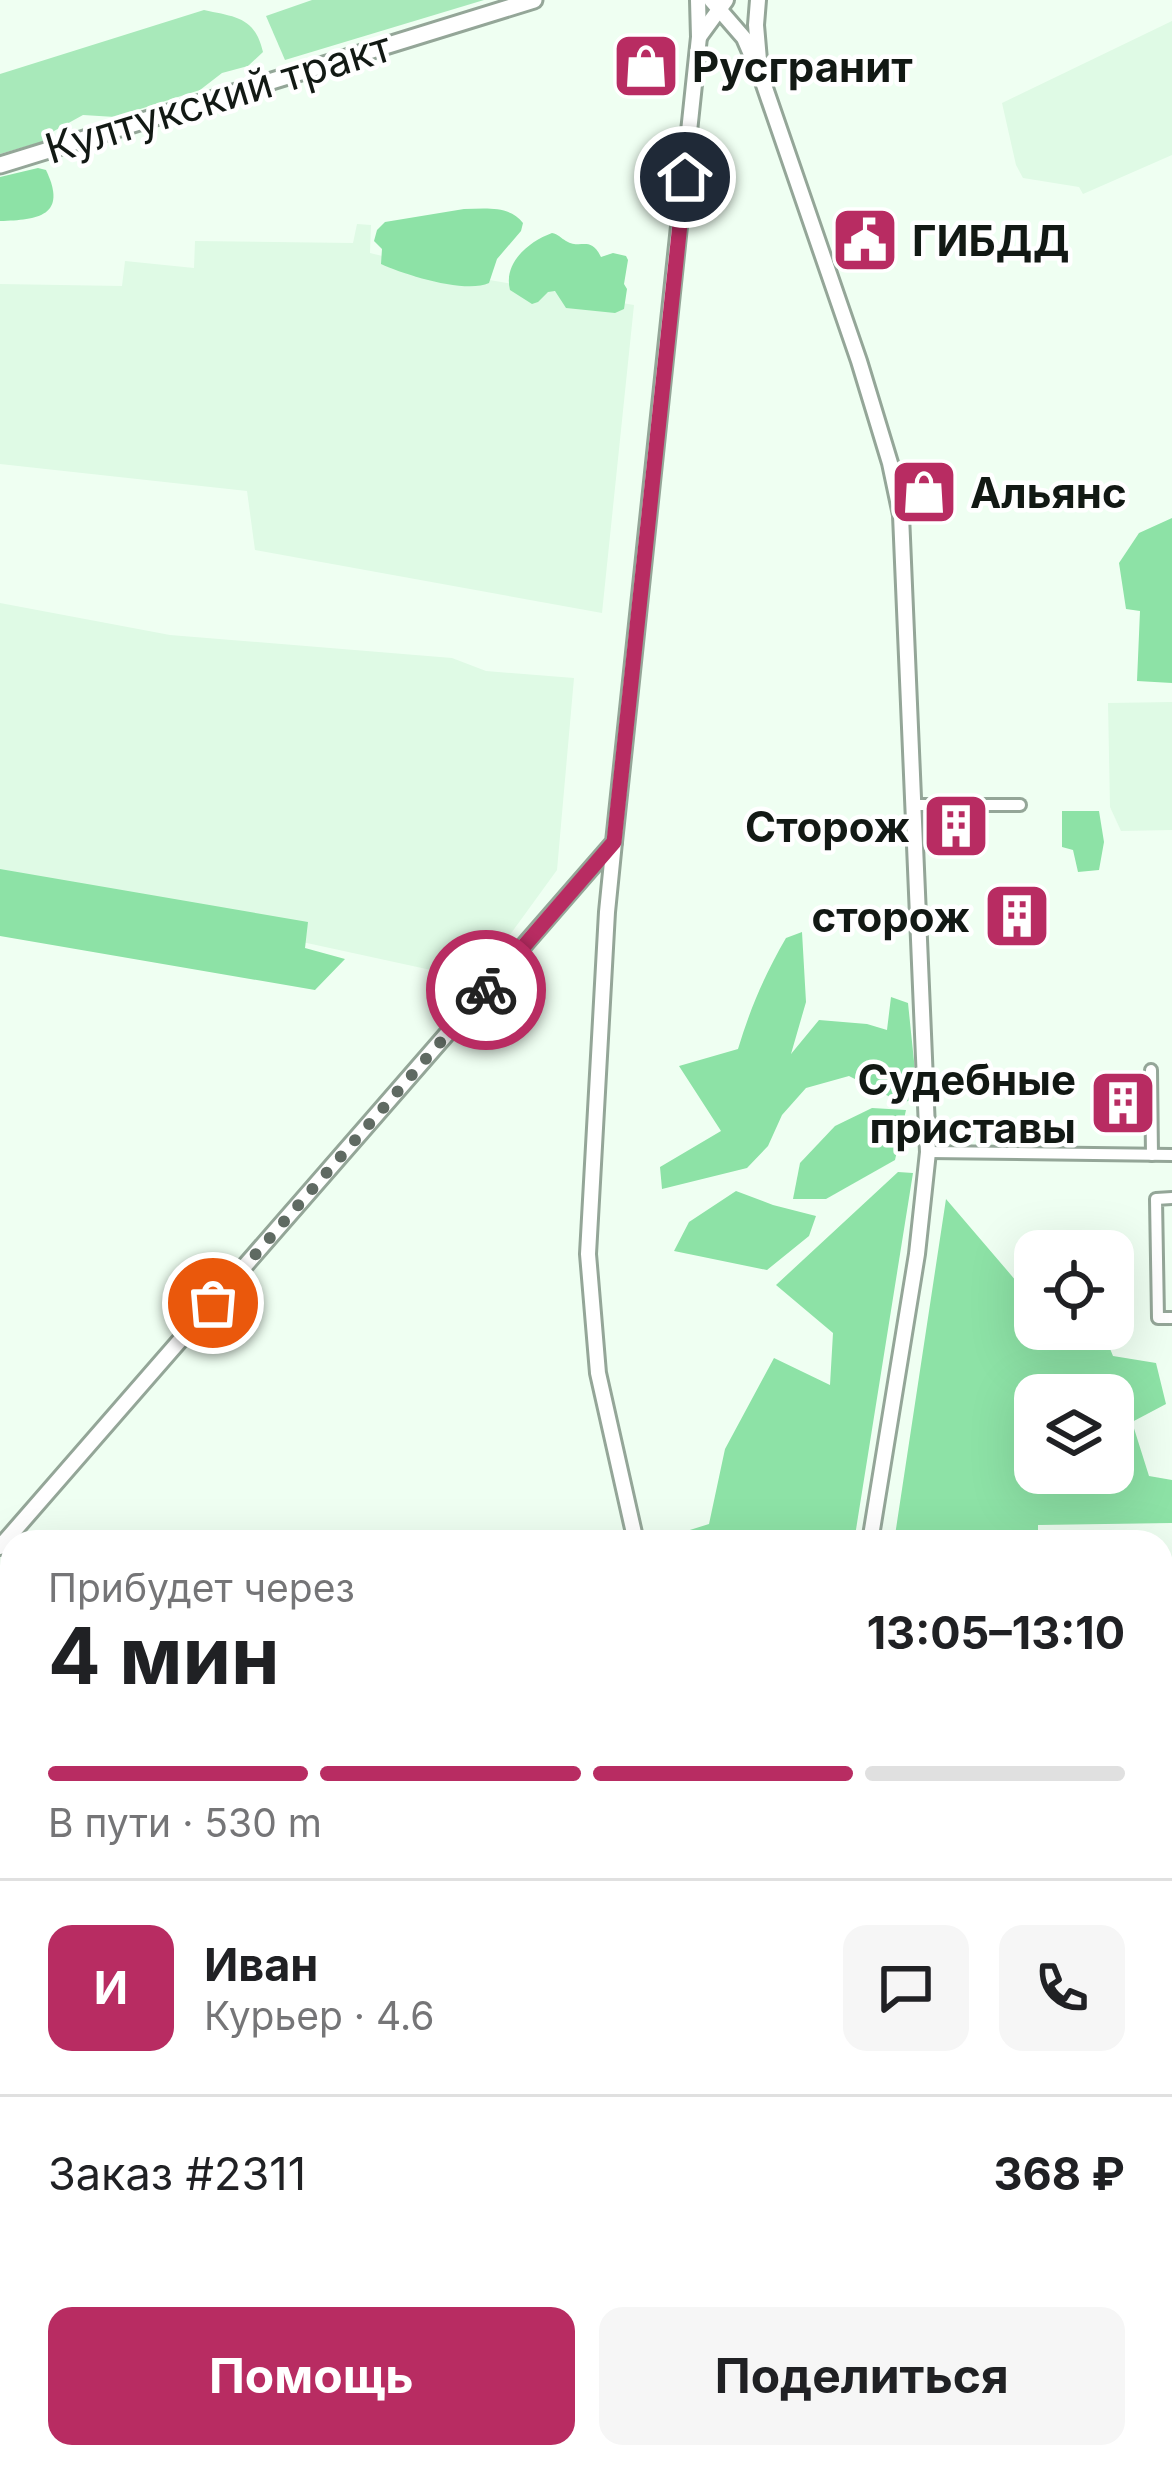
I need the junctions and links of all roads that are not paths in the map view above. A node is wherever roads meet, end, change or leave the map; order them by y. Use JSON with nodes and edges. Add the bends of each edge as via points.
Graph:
{"nodes":[{"id":1,"x":531,"y":0,"type":"edge"},
{"id":2,"x":698,"y":0,"type":"edge"},
{"id":3,"x":758,"y":0,"type":"edge"},
{"id":4,"x":719,"y":2,"type":"edge"},
{"id":5,"x":699,"y":37,"type":"junction"},
{"id":6,"x":763,"y":82,"type":"junction"},
{"id":7,"x":0,"y":165,"type":"edge"},
{"id":8,"x":1020,"y":805,"type":"dead end"},
{"id":9,"x":914,"y":806,"type":"junction"},
{"id":10,"x":614,"y":842,"type":"junction"},
{"id":11,"x":1151,"y":1070,"type":"dead end"},
{"id":12,"x":928,"y":1152,"type":"junction"},
{"id":13,"x":1152,"y":1155,"type":"junction"},
{"id":14,"x":1172,"y":1155,"type":"edge"},
{"id":15,"x":1172,"y":1198,"type":"edge"},
{"id":16,"x":1172,"y":1318,"type":"edge"},
{"id":17,"x":15,"y":1530,"type":"edge"},
{"id":18,"x":633,"y":1530,"type":"edge"},
{"id":19,"x":872,"y":1530,"type":"edge"}],
"edges":[{"from":1,"to":7,"type":"main road","name":"Култукский тракт"},
{"from":2,"to":5,"type":"street"},
{"from":3,"to":6,"type":"street"},
{"from":4,"to":5,"type":"street"},
{"from":4,"to":6,"type":"street"},
{"from":5,"to":10,"type":"street"},
{"from":6,"to":9,"type":"street","via":[[898,497]]},
{"from":8,"to":9,"type":"street"},
{"from":9,"to":12,"type":"street"},
{"from":10,"to":17,"type":"street"},
{"from":10,"to":18,"type":"street","via":[[588,1254],[598,1373]]},
{"from":11,"to":13,"type":"street"},
{"from":12,"to":13,"type":"street"},
{"from":12,"to":19,"type":"street"},
{"from":13,"to":14,"type":"street"},
{"from":15,"to":16,"type":"street","via":[[1156,1199],[1158,1318]]}]}
